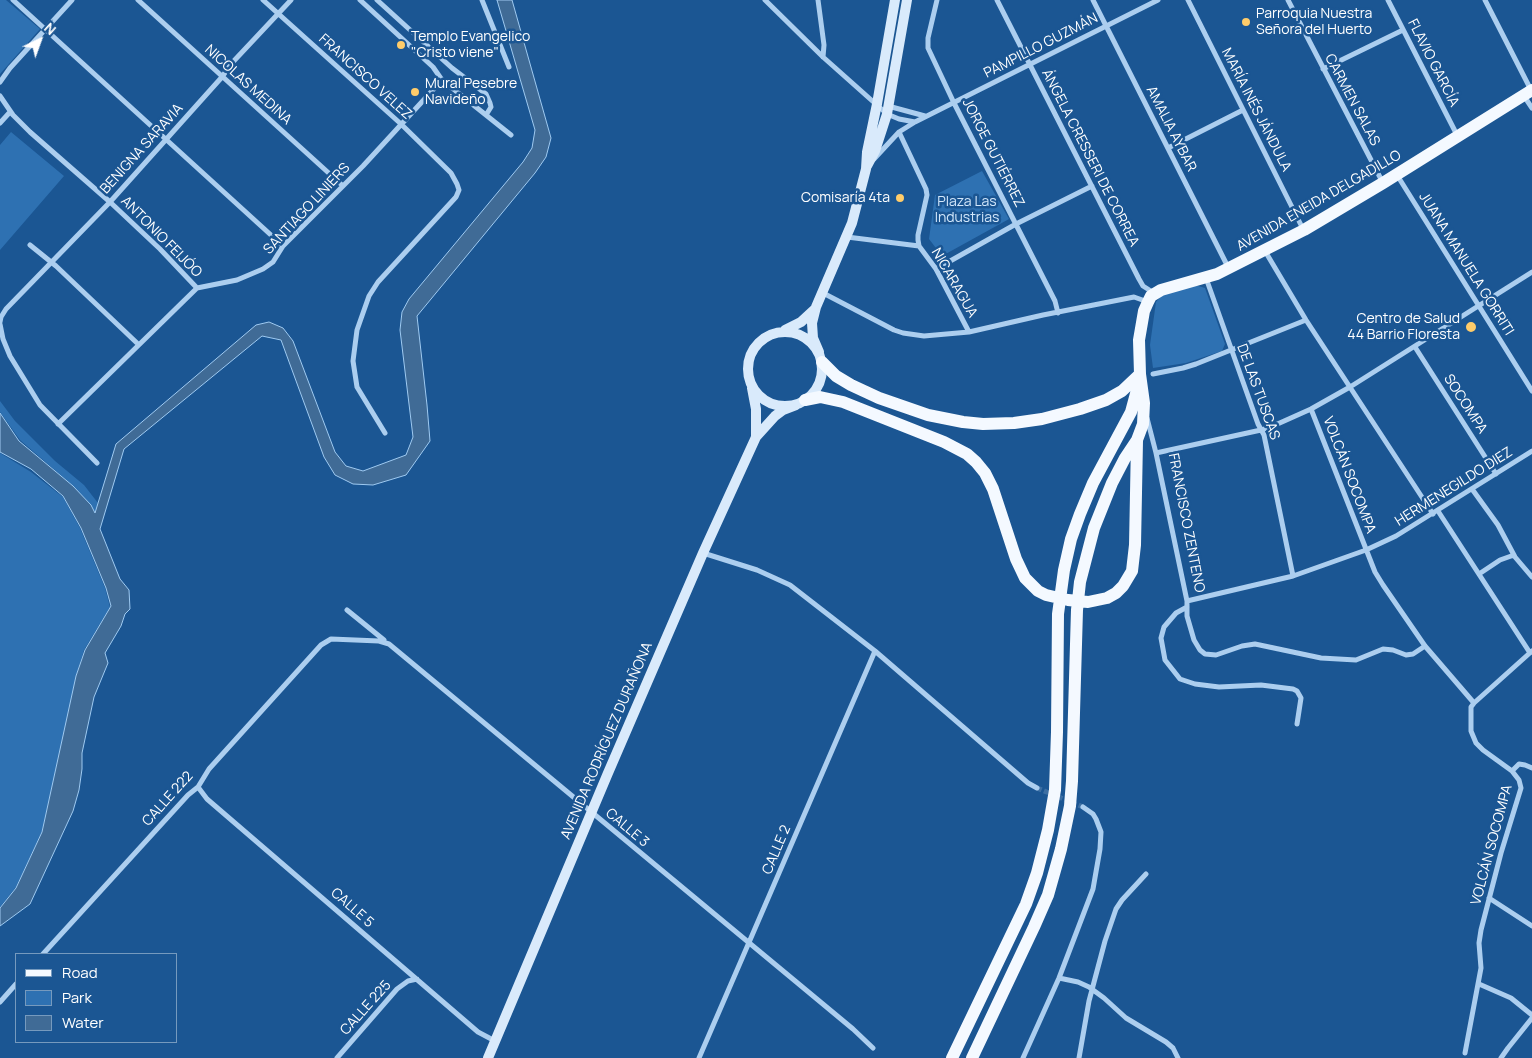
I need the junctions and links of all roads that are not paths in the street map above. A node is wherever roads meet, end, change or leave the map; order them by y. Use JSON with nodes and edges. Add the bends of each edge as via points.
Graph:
{"nodes":[{"id":1,"x":13,"y":0,"type":"edge"},
{"id":2,"x":72,"y":0,"type":"edge"},
{"id":3,"x":138,"y":0,"type":"edge"},
{"id":4,"x":263,"y":0,"type":"edge"},
{"id":5,"x":292,"y":0,"type":"edge"},
{"id":6,"x":360,"y":0,"type":"edge"},
{"id":7,"x":377,"y":0,"type":"edge"},
{"id":8,"x":482,"y":0,"type":"edge"},
{"id":9,"x":765,"y":0,"type":"edge"},
{"id":10,"x":818,"y":0,"type":"edge"},
{"id":11,"x":895,"y":0,"type":"edge"},
{"id":12,"x":907,"y":0,"type":"edge"},
{"id":13,"x":937,"y":0,"type":"edge"},
{"id":14,"x":997,"y":0,"type":"edge"},
{"id":15,"x":1093,"y":0,"type":"edge"},
{"id":16,"x":1158,"y":0,"type":"edge"},
{"id":17,"x":1188,"y":0,"type":"edge"},
{"id":18,"x":1288,"y":0,"type":"edge"},
{"id":19,"x":1388,"y":0,"type":"edge"},
{"id":20,"x":1485,"y":0,"type":"edge"},
{"id":21,"x":278,"y":14,"type":"junction"},
{"id":22,"x":1106,"y":26,"type":"junction"},
{"id":23,"x":45,"y":29,"type":"junction"},
{"id":24,"x":1403,"y":30,"type":"junction"},
{"id":25,"x":822,"y":57,"type":"junction"},
{"id":26,"x":1030,"y":64,"type":"junction"},
{"id":27,"x":509,"y":67,"type":"dead end"},
{"id":28,"x":1323,"y":69,"type":"junction"},
{"id":29,"x":222,"y":77,"type":"junction"},
{"id":30,"x":442,"y":80,"type":"junction"},
{"id":31,"x":0,"y":82,"type":"edge"},
{"id":32,"x":1529,"y":91,"type":"edge"},
{"id":33,"x":0,"y":96,"type":"edge"},
{"id":34,"x":954,"y":103,"type":"junction"},
{"id":35,"x":884,"y":108,"type":"junction"},
{"id":36,"x":1532,"y":108,"type":"edge"},
{"id":37,"x":1243,"y":110,"type":"junction"},
{"id":38,"x":10,"y":112,"type":"junction"},
{"id":39,"x":486,"y":115,"type":"junction"},
{"id":40,"x":926,"y":116,"type":"junction"},
{"id":41,"x":915,"y":122,"type":"junction"},
{"id":42,"x":0,"y":123,"type":"edge"},
{"id":43,"x":401,"y":124,"type":"junction"},
{"id":44,"x":899,"y":132,"type":"junction"},
{"id":45,"x":511,"y":135,"type":"dead end"},
{"id":46,"x":1458,"y":136,"type":"junction"},
{"id":47,"x":166,"y":140,"type":"junction"},
{"id":48,"x":1168,"y":148,"type":"junction"},
{"id":49,"x":866,"y":169,"type":"junction"},
{"id":50,"x":1397,"y":174,"type":"junction"},
{"id":51,"x":1383,"y":183,"type":"junction"},
{"id":52,"x":342,"y":186,"type":"junction"},
{"id":53,"x":1092,"y":186,"type":"junction"},
{"id":54,"x":110,"y":202,"type":"junction"},
{"id":55,"x":1016,"y":224,"type":"junction"},
{"id":56,"x":1304,"y":230,"type":"junction"},
{"id":57,"x":847,"y":237,"type":"junction"},
{"id":58,"x":30,"y":245,"type":"dead end"},
{"id":59,"x":283,"y":246,"type":"junction"},
{"id":60,"x":919,"y":246,"type":"junction"},
{"id":61,"x":1265,"y":251,"type":"junction"},
{"id":62,"x":50,"y":263,"type":"junction"},
{"id":63,"x":936,"y":269,"type":"junction"},
{"id":64,"x":1229,"y":269,"type":"junction"},
{"id":65,"x":1532,"y":272,"type":"edge"},
{"id":66,"x":1206,"y":278,"type":"junction"},
{"id":67,"x":197,"y":288,"type":"junction"},
{"id":68,"x":823,"y":293,"type":"junction"},
{"id":69,"x":1151,"y":298,"type":"junction"},
{"id":70,"x":1480,"y":306,"type":"junction"},
{"id":71,"x":816,"y":307,"type":"junction"},
{"id":72,"x":1058,"y":313,"type":"junction"},
{"id":73,"x":1306,"y":320,"type":"junction"},
{"id":74,"x":0,"y":323,"type":"edge"},
{"id":75,"x":783,"y":331,"type":"junction"},
{"id":76,"x":969,"y":332,"type":"junction"},
{"id":77,"x":138,"y":344,"type":"junction"},
{"id":78,"x":1415,"y":347,"type":"junction"},
{"id":79,"x":1231,"y":350,"type":"junction"},
{"id":80,"x":820,"y":357,"type":"junction"},
{"id":81,"x":1147,"y":374,"type":"junction"},
{"id":82,"x":750,"y":382,"type":"junction"},
{"id":83,"x":1350,"y":387,"type":"junction"},
{"id":84,"x":1532,"y":391,"type":"edge"},
{"id":85,"x":801,"y":402,"type":"junction"},
{"id":86,"x":1311,"y":409,"type":"junction"},
{"id":87,"x":1144,"y":412,"type":"junction"},
{"id":88,"x":58,"y":424,"type":"junction"},
{"id":89,"x":1261,"y":430,"type":"junction"},
{"id":90,"x":385,"y":433,"type":"dead end"},
{"id":91,"x":756,"y":437,"type":"junction"},
{"id":92,"x":1137,"y":440,"type":"junction"},
{"id":93,"x":1532,"y":451,"type":"edge"},
{"id":94,"x":1156,"y":453,"type":"junction"},
{"id":95,"x":97,"y":463,"type":"dead end"},
{"id":96,"x":1496,"y":474,"type":"junction"},
{"id":97,"x":1472,"y":489,"type":"junction"},
{"id":98,"x":1435,"y":512,"type":"junction"},
{"id":99,"x":1366,"y":550,"type":"junction"},
{"id":100,"x":703,"y":553,"type":"junction"},
{"id":101,"x":1514,"y":555,"type":"junction"},
{"id":102,"x":1479,"y":574,"type":"junction"},
{"id":103,"x":1293,"y":576,"type":"junction"},
{"id":104,"x":1532,"y":577,"type":"edge"},
{"id":105,"x":1187,"y":604,"type":"junction"},
{"id":106,"x":346,"y":610,"type":"dead end"},
{"id":107,"x":389,"y":644,"type":"junction"},
{"id":108,"x":1425,"y":646,"type":"junction"},
{"id":109,"x":875,"y":651,"type":"junction"},
{"id":110,"x":1531,"y":652,"type":"edge"},
{"id":111,"x":1474,"y":702,"type":"junction"},
{"id":112,"x":1297,"y":724,"type":"dead end"},
{"id":113,"x":1532,"y":768,"type":"edge"},
{"id":114,"x":1512,"y":771,"type":"junction"},
{"id":115,"x":198,"y":787,"type":"junction"},
{"id":116,"x":1037,"y":788,"type":"tunnel mouth"},
{"id":117,"x":1083,"y":808,"type":"tunnel mouth"},
{"id":118,"x":591,"y":813,"type":"junction"},
{"id":119,"x":1146,"y":874,"type":"dead end"},
{"id":120,"x":1490,"y":898,"type":"junction"},
{"id":121,"x":1532,"y":926,"type":"edge"},
{"id":122,"x":749,"y":944,"type":"junction"},
{"id":123,"x":44,"y":953,"type":"edge"},
{"id":124,"x":1059,"y":978,"type":"junction"},
{"id":125,"x":417,"y":979,"type":"junction"},
{"id":126,"x":1478,"y":984,"type":"junction"},
{"id":127,"x":15,"y":985,"type":"edge"},
{"id":128,"x":1092,"y":990,"type":"junction"},
{"id":129,"x":0,"y":1002,"type":"edge"},
{"id":130,"x":1532,"y":1016,"type":"edge"},
{"id":131,"x":496,"y":1041,"type":"junction"},
{"id":132,"x":872,"y":1048,"type":"dead end"},
{"id":133,"x":1465,"y":1053,"type":"dead end"},
{"id":134,"x":337,"y":1058,"type":"edge"},
{"id":135,"x":488,"y":1058,"type":"edge"},
{"id":136,"x":699,"y":1058,"type":"edge"},
{"id":137,"x":952,"y":1058,"type":"edge"},
{"id":138,"x":972,"y":1058,"type":"edge"},
{"id":139,"x":1023,"y":1058,"type":"edge"},
{"id":140,"x":1079,"y":1058,"type":"edge"},
{"id":141,"x":1178,"y":1058,"type":"edge"},
{"id":142,"x":1501,"y":1058,"type":"edge"}],
"edges":[{"from":1,"to":23,"type":"street"},
{"from":2,"to":23,"type":"street"},
{"from":3,"to":29,"type":"street","name":"NICOLAS MEDINA"},
{"from":4,"to":21,"type":"street","name":"FRANCISCO VELEZ"},
{"from":5,"to":21,"type":"street","name":"BENIGNA SARAVIA"},
{"from":6,"to":30,"type":"street","via":[[433,67]]},
{"from":7,"to":39,"type":"street","via":[[452,68],[486,94],[491,107]]},
{"from":8,"to":27,"type":"street"},
{"from":9,"to":25,"type":"street"},
{"from":10,"to":25,"type":"street","via":[[824,45]]},
{"from":11,"to":35,"type":"main road"},
{"from":12,"to":35,"type":"main road"},
{"from":13,"to":34,"type":"street","name":"JORGE GUTIÉRREZ","via":[[928,48]]},
{"from":14,"to":26,"type":"street","name":"ÁNGELA CRESSERI DE CORREA"},
{"from":15,"to":22,"type":"street","name":"AMALIA AYBAR"},
{"from":16,"to":22,"type":"street","name":"PAMPILLO GUZMÁN"},
{"from":17,"to":37,"type":"street","name":"MARÍA INÉS JÁNDULA"},
{"from":18,"to":28,"type":"street","name":"CARMEN SALAS"},
{"from":19,"to":24,"type":"street","name":"FLAVIO GARCÍA"},
{"from":20,"to":32,"type":"street"},
{"from":21,"to":29,"type":"street","name":"BENIGNA SARAVIA"},
{"from":21,"to":43,"type":"street","name":"FRANCISCO VELEZ"},
{"from":22,"to":26,"type":"street","name":"PAMPILLO GUZMÁN"},
{"from":22,"to":48,"type":"street","name":"AMALIA AYBAR"},
{"from":23,"to":31,"type":"street"},
{"from":23,"to":47,"type":"street"},
{"from":24,"to":28,"type":"street"},
{"from":24,"to":46,"type":"street","name":"FLAVIO GARCÍA"},
{"from":25,"to":35,"type":"street"},
{"from":26,"to":34,"type":"street","name":"PAMPILLO GUZMÁN"},
{"from":26,"to":53,"type":"street","name":"ÁNGELA CRESSERI DE CORREA"},
{"from":28,"to":51,"type":"street","name":"CARMEN SALAS"},
{"from":29,"to":47,"type":"street","name":"BENIGNA SARAVIA"},
{"from":29,"to":52,"type":"street","name":"NICOLAS MEDINA"},
{"from":30,"to":39,"type":"street"},
{"from":30,"to":43,"type":"street","name":"SANTIAGO LINIERS"},
{"from":32,"to":36,"type":"street"},
{"from":32,"to":46,"type":"main road","name":"AVENIDA ENEIDA DELGADILLO"},
{"from":33,"to":38,"type":"street","name":"ANTONIO FEIJÓO"},
{"from":34,"to":40,"type":"street","name":"PAMPILLO GUZMÁN"},
{"from":34,"to":55,"type":"street","name":"JORGE GUTIÉRREZ"},
{"from":35,"to":40,"type":"street"},
{"from":35,"to":41,"type":"street","via":[[899,119]]},
{"from":35,"to":49,"type":"main road","via":[[867,152]]},
{"from":37,"to":48,"type":"street"},
{"from":37,"to":56,"type":"street","name":"MARÍA INÉS JÁNDULA"},
{"from":38,"to":42,"type":"street"},
{"from":38,"to":54,"type":"street","name":"ANTONIO FEIJÓO"},
{"from":39,"to":45,"type":"street"},
{"from":40,"to":41,"type":"street","name":"PAMPILLO GUZMÁN"},
{"from":41,"to":44,"type":"street","name":"PAMPILLO GUZMÁN"},
{"from":43,"to":52,"type":"street","name":"SANTIAGO LINIERS"},
{"from":43,"to":90,"type":"street","name":"FRANCISCO VELEZ","via":[[451,173],[459,190],[378,282],[356,330],[353,362],[357,387]]},
{"from":44,"to":49,"type":"street","name":"PAMPILLO GUZMÁN"},
{"from":44,"to":60,"type":"street","name":"NICARAGUA","via":[[927,192],[918,235]]},
{"from":46,"to":50,"type":"main road","name":"AVENIDA ENEIDA DELGADILLO"},
{"from":47,"to":54,"type":"street","name":"BENIGNA SARAVIA"},
{"from":47,"to":59,"type":"street"},
{"from":48,"to":64,"type":"street","name":"AMALIA AYBAR"},
{"from":49,"to":57,"type":"main road"},
{"from":50,"to":51,"type":"main road","name":"AVENIDA ENEIDA DELGADILLO"},
{"from":50,"to":70,"type":"street","name":"JUANA MANUELA GORRITI"},
{"from":51,"to":56,"type":"main road","name":"AVENIDA ENEIDA DELGADILLO"},
{"from":52,"to":59,"type":"street","name":"SANTIAGO LINIERS"},
{"from":53,"to":55,"type":"street"},
{"from":53,"to":69,"type":"street","name":"ÁNGELA CRESSERI DE CORREA"},
{"from":54,"to":62,"type":"street","name":"BENIGNA SARAVIA"},
{"from":54,"to":67,"type":"street","name":"ANTONIO FEIJÓO"},
{"from":55,"to":63,"type":"street"},
{"from":55,"to":72,"type":"street","name":"JORGE GUTIÉRREZ"},
{"from":56,"to":61,"type":"main road","name":"AVENIDA ENEIDA DELGADILLO"},
{"from":57,"to":60,"type":"street"},
{"from":57,"to":68,"type":"main road"},
{"from":58,"to":62,"type":"street"},
{"from":59,"to":67,"type":"street","name":"SANTIAGO LINIERS","via":[[273,262],[263,269],[237,280]]},
{"from":60,"to":63,"type":"street","name":"NICARAGUA"},
{"from":61,"to":64,"type":"main road","name":"AVENIDA ENEIDA DELGADILLO"},
{"from":61,"to":73,"type":"street"},
{"from":62,"to":74,"type":"street","name":"BENIGNA SARAVIA","via":[[6,309]]},
{"from":62,"to":77,"type":"street"},
{"from":63,"to":76,"type":"street","name":"NICARAGUA"},
{"from":64,"to":66,"type":"main road","name":"AVENIDA ENEIDA DELGADILLO"},
{"from":65,"to":70,"type":"street"},
{"from":66,"to":69,"type":"main road","name":"AVENIDA ENEIDA DELGADILLO","via":[[1168,287]]},
{"from":66,"to":79,"type":"street","name":"DE LAS TUSCAS"},
{"from":67,"to":77,"type":"street"},
{"from":68,"to":71,"type":"main road"},
{"from":68,"to":76,"type":"street","name":"AVENIDA ENEIDA DELGADILLO","via":[[903,333],[924,336]]},
{"from":69,"to":72,"type":"street","name":"AVENIDA ENEIDA DELGADILLO","via":[[1134,297]]},
{"from":69,"to":81,"type":"main road","via":[[1140,330],[1139,356]]},
{"from":70,"to":78,"type":"street"},
{"from":70,"to":84,"type":"street","name":"JUANA MANUELA GORRITI"},
{"from":71,"to":75,"type":"main road","via":[[801,322]]},
{"from":71,"to":80,"type":"main road","via":[[812,332]]},
{"from":72,"to":76,"type":"street","name":"AVENIDA ENEIDA DELGADILLO"},
{"from":73,"to":79,"type":"street"},
{"from":73,"to":83,"type":"street"},
{"from":74,"to":88,"type":"street","via":[[10,356],[40,405]]},
{"from":75,"to":80,"type":"main road","via":[[804,336]]},
{"from":75,"to":82,"type":"main road","via":[[764,337],[754,348],[748,362]]},
{"from":77,"to":88,"type":"street"},
{"from":78,"to":83,"type":"street"},
{"from":78,"to":96,"type":"street","name":"SOCOMPA"},
{"from":79,"to":81,"type":"street","via":[[1183,368]]},
{"from":79,"to":89,"type":"street","name":"DE LAS TUSCAS"},
{"from":80,"to":81,"type":"main road","via":[[836,376],[879,398],[928,415],[983,424],[1042,419],[1080,409],[1106,400]]},
{"from":80,"to":85,"type":"main road","via":[[820,382],[815,391]]},
{"from":81,"to":87,"type":"main road"},
{"from":81,"to":137,"type":"main road","via":[[1131,412],[1093,483],[1072,539],[1058,614],[1055,780],[1048,830],[1036,873],[1026,904]]},
{"from":82,"to":85,"type":"main road","via":[[764,400],[774,404],[785,406]]},
{"from":82,"to":91,"type":"main road","via":[[756,409]]},
{"from":83,"to":86,"type":"street"},
{"from":83,"to":98,"type":"street"},
{"from":85,"to":91,"type":"main road","via":[[775,416]]},
{"from":85,"to":92,"type":"main road","via":[[820,397],[843,402],[967,454],[985,473],[994,489],[1016,560],[1025,578],[1046,595],[1068,600],[1088,602],[1107,598],[1123,586],[1132,571]]},
{"from":86,"to":89,"type":"street"},
{"from":86,"to":99,"type":"street","name":"VOLCÁN SOCOMPA"},
{"from":87,"to":92,"type":"main road"},
{"from":87,"to":94,"type":"street","name":"FRANCISCO ZENTENO"},
{"from":88,"to":95,"type":"street"},
{"from":89,"to":94,"type":"street"},
{"from":89,"to":103,"type":"street","name":"DE LAS TUSCAS"},
{"from":91,"to":100,"type":"main road","name":"AVENIDA RODRÍGUEZ DURAÑONA"},
{"from":92,"to":138,"type":"main road","via":[[1112,483],[1094,528],[1083,569],[1077,610],[1072,781],[1061,849],[1048,895]]},
{"from":93,"to":96,"type":"street","name":"HERMENEGILDO DIEZ"},
{"from":94,"to":105,"type":"street","name":"FRANCISCO ZENTENO"},
{"from":96,"to":97,"type":"street","name":"HERMENEGILDO DIEZ"},
{"from":97,"to":98,"type":"street","name":"HERMENEGILDO DIEZ"},
{"from":97,"to":101,"type":"street","via":[[1498,525]]},
{"from":98,"to":99,"type":"street","name":"HERMENEGILDO DIEZ"},
{"from":98,"to":102,"type":"street"},
{"from":99,"to":103,"type":"street","name":"HERMENEGILDO DIEZ"},
{"from":99,"to":108,"type":"street","name":"VOLCÁN SOCOMPA","via":[[1383,585]]},
{"from":100,"to":109,"type":"street","via":[[790,585]]},
{"from":100,"to":118,"type":"main road","name":"AVENIDA RODRÍGUEZ DURAÑONA"},
{"from":101,"to":102,"type":"street"},
{"from":101,"to":104,"type":"street"},
{"from":102,"to":110,"type":"street"},
{"from":103,"to":105,"type":"street","name":"HERMENEGILDO DIEZ"},
{"from":105,"to":108,"type":"street","name":"FRANCISCO ZENTENO","via":[[1194,640],[1200,650],[1209,655],[1255,644],[1336,660],[1356,660],[1386,649],[1413,654]]},
{"from":105,"to":112,"type":"street","via":[[1164,627],[1161,638],[1165,660],[1180,679],[1219,687],[1261,685],[1293,689],[1300,698]]},
{"from":106,"to":107,"type":"street","name":"CALLE 3"},
{"from":107,"to":115,"type":"street","name":"CALLE 222","via":[[331,639],[321,645],[215,762]]},
{"from":107,"to":118,"type":"street","name":"CALLE 3"},
{"from":108,"to":111,"type":"street","name":"VOLCÁN SOCOMPA"},
{"from":109,"to":116,"type":"street","via":[[1028,784]]},
{"from":109,"to":122,"type":"street","name":"CALLE 2"},
{"from":110,"to":111,"type":"street"},
{"from":111,"to":114,"type":"street","name":"VOLCÁN SOCOMPA","via":[[1471,707],[1473,738],[1483,750]]},
{"from":113,"to":114,"type":"street","via":[[1519,764]]},
{"from":114,"to":120,"type":"street","name":"VOLCÁN SOCOMPA","via":[[1521,788]]},
{"from":115,"to":123,"type":"street","name":"CALLE 222"},
{"from":115,"to":125,"type":"street","name":"CALLE 5","via":[[207,799]]},
{"from":117,"to":124,"type":"street","via":[[1100,826],[1100,849],[1093,889]]},
{"from":118,"to":122,"type":"street","name":"CALLE 3"},
{"from":118,"to":131,"type":"main road","name":"AVENIDA RODRÍGUEZ DURAÑONA"},
{"from":119,"to":128,"type":"street","via":[[1116,909]]},
{"from":120,"to":121,"type":"street"},
{"from":120,"to":126,"type":"street","name":"VOLCÁN SOCOMPA","via":[[1479,939],[1481,968]]},
{"from":122,"to":132,"type":"street","name":"CALLE 3"},
{"from":122,"to":136,"type":"street","name":"CALLE 2"},
{"from":124,"to":128,"type":"street","via":[[1078,982]]},
{"from":124,"to":139,"type":"street"},
{"from":125,"to":131,"type":"street","name":"CALLE 5","via":[[478,1032]]},
{"from":125,"to":134,"type":"street","name":"CALLE 225","via":[[397,988]]},
{"from":126,"to":130,"type":"street","via":[[1511,998]]},
{"from":126,"to":133,"type":"street","name":"VOLCÁN SOCOMPA"},
{"from":127,"to":129,"type":"street"},
{"from":128,"to":140,"type":"street"},
{"from":128,"to":141,"type":"street","via":[[1126,1018],[1166,1042]]},
{"from":130,"to":142,"type":"street"},
{"from":131,"to":135,"type":"main road","name":"AVENIDA RODRÍGUEZ DURAÑONA"}]}
